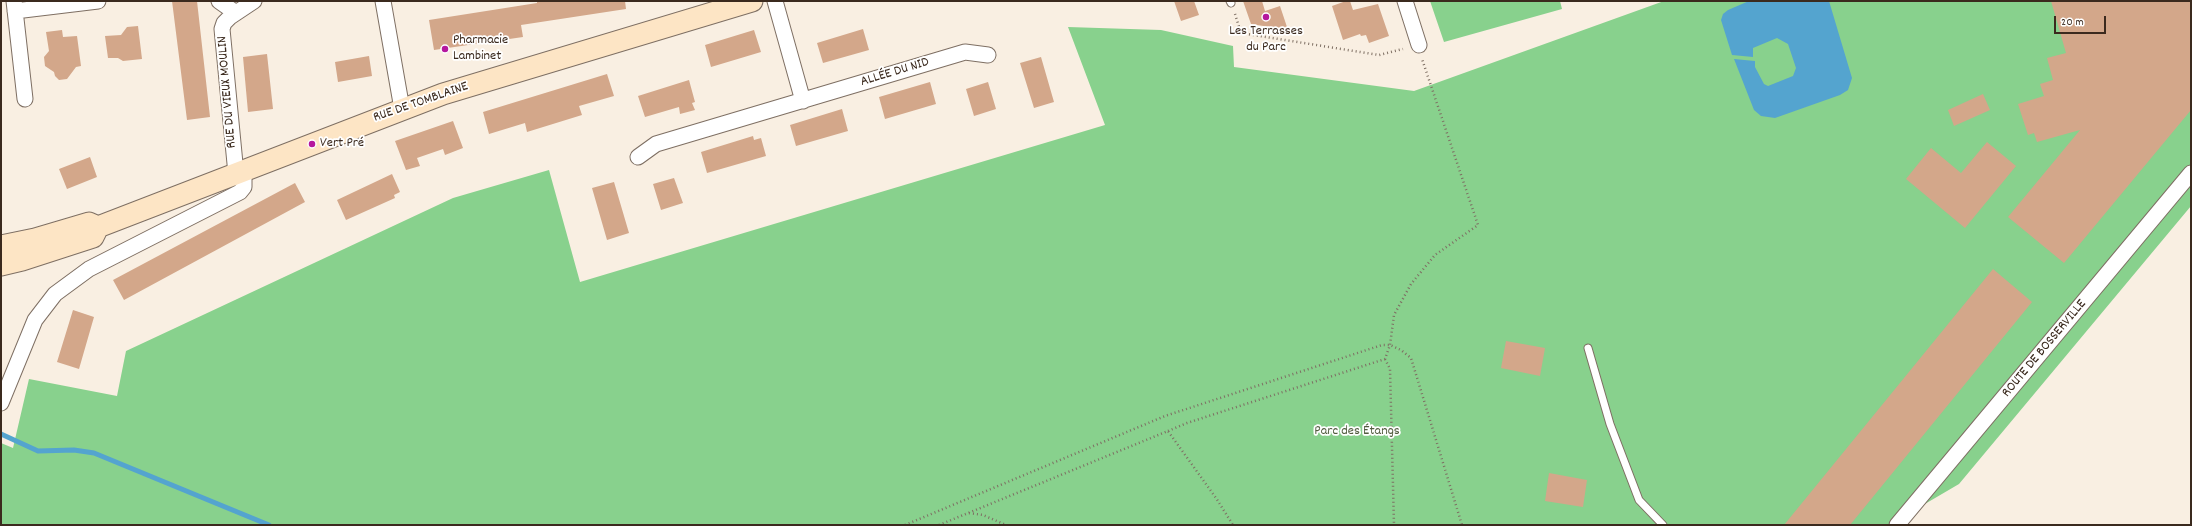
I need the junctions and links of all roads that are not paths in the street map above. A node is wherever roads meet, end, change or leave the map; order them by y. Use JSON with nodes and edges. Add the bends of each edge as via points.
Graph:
{"nodes":[{"id":1,"x":98,"y":1,"type":"edge"},
{"id":2,"x":219,"y":1,"type":"edge"},
{"id":3,"x":254,"y":1,"type":"edge"},
{"id":4,"x":383,"y":1,"type":"edge"},
{"id":5,"x":752,"y":1,"type":"edge"},
{"id":6,"x":775,"y":1,"type":"edge"},
{"id":7,"x":1405,"y":1,"type":"edge"},
{"id":8,"x":15,"y":6,"type":"edge"},
{"id":9,"x":236,"y":13,"type":"junction"},
{"id":10,"x":1419,"y":45,"type":"road end"},
{"id":11,"x":988,"y":55,"type":"dead end"},
{"id":12,"x":25,"y":98,"type":"dead end"},
{"id":13,"x":803,"y":100,"type":"junction"},
{"id":14,"x":402,"y":109,"type":"junction"},
{"id":15,"x":638,"y":157,"type":"dead end"},
{"id":16,"x":2191,"y":172,"type":"edge"},
{"id":17,"x":240,"y":173,"type":"junction"},
{"id":18,"x":98,"y":227,"type":"junction"},
{"id":19,"x":1,"y":246,"type":"edge"},
{"id":20,"x":1,"y":265,"type":"edge"},
{"id":21,"x":1588,"y":348,"type":"dead end"},
{"id":22,"x":1,"y":403,"type":"edge"},
{"id":23,"x":1663,"y":525,"type":"edge"},
{"id":24,"x":1897,"y":525,"type":"edge"}],
"edges":[{"from":1,"to":8,"type":"street"},
{"from":2,"to":9,"type":"street"},
{"from":3,"to":9,"type":"street","name":"RUE DU VIEUX MOULIN"},
{"from":4,"to":14,"type":"street"},
{"from":5,"to":14,"type":"main road","name":"RUE DE TOMBLAINE","via":[[443,94]]},
{"from":6,"to":13,"type":"street"},
{"from":7,"to":10,"type":"street"},
{"from":8,"to":12,"type":"street"},
{"from":9,"to":17,"type":"street","name":"RUE DU VIEUX MOULIN","via":[[224,23],[221,36]]},
{"from":11,"to":13,"type":"street","name":"ALLÉE DU NID","via":[[965,52]]},
{"from":13,"to":15,"type":"street","name":"ALLÉE DU NID","via":[[656,144]]},
{"from":14,"to":17,"type":"main road","name":"RUE DE TOMBLAINE"},
{"from":16,"to":24,"type":"street","name":"ROUTE DE BOSSERVILLE"},
{"from":17,"to":18,"type":"main road","name":"RUE DE TOMBLAINE"},
{"from":17,"to":22,"type":"street","name":"RUE DU VIEUX MOULIN","via":[[245,182],[240,192],[89,269],[55,294],[35,320]]},
{"from":18,"to":19,"type":"main road","via":[[89,223],[35,240]]},
{"from":18,"to":20,"type":"main road","via":[[93,237]]},
{"from":21,"to":23,"type":"lane","via":[[1610,424],[1639,500]]}]}
